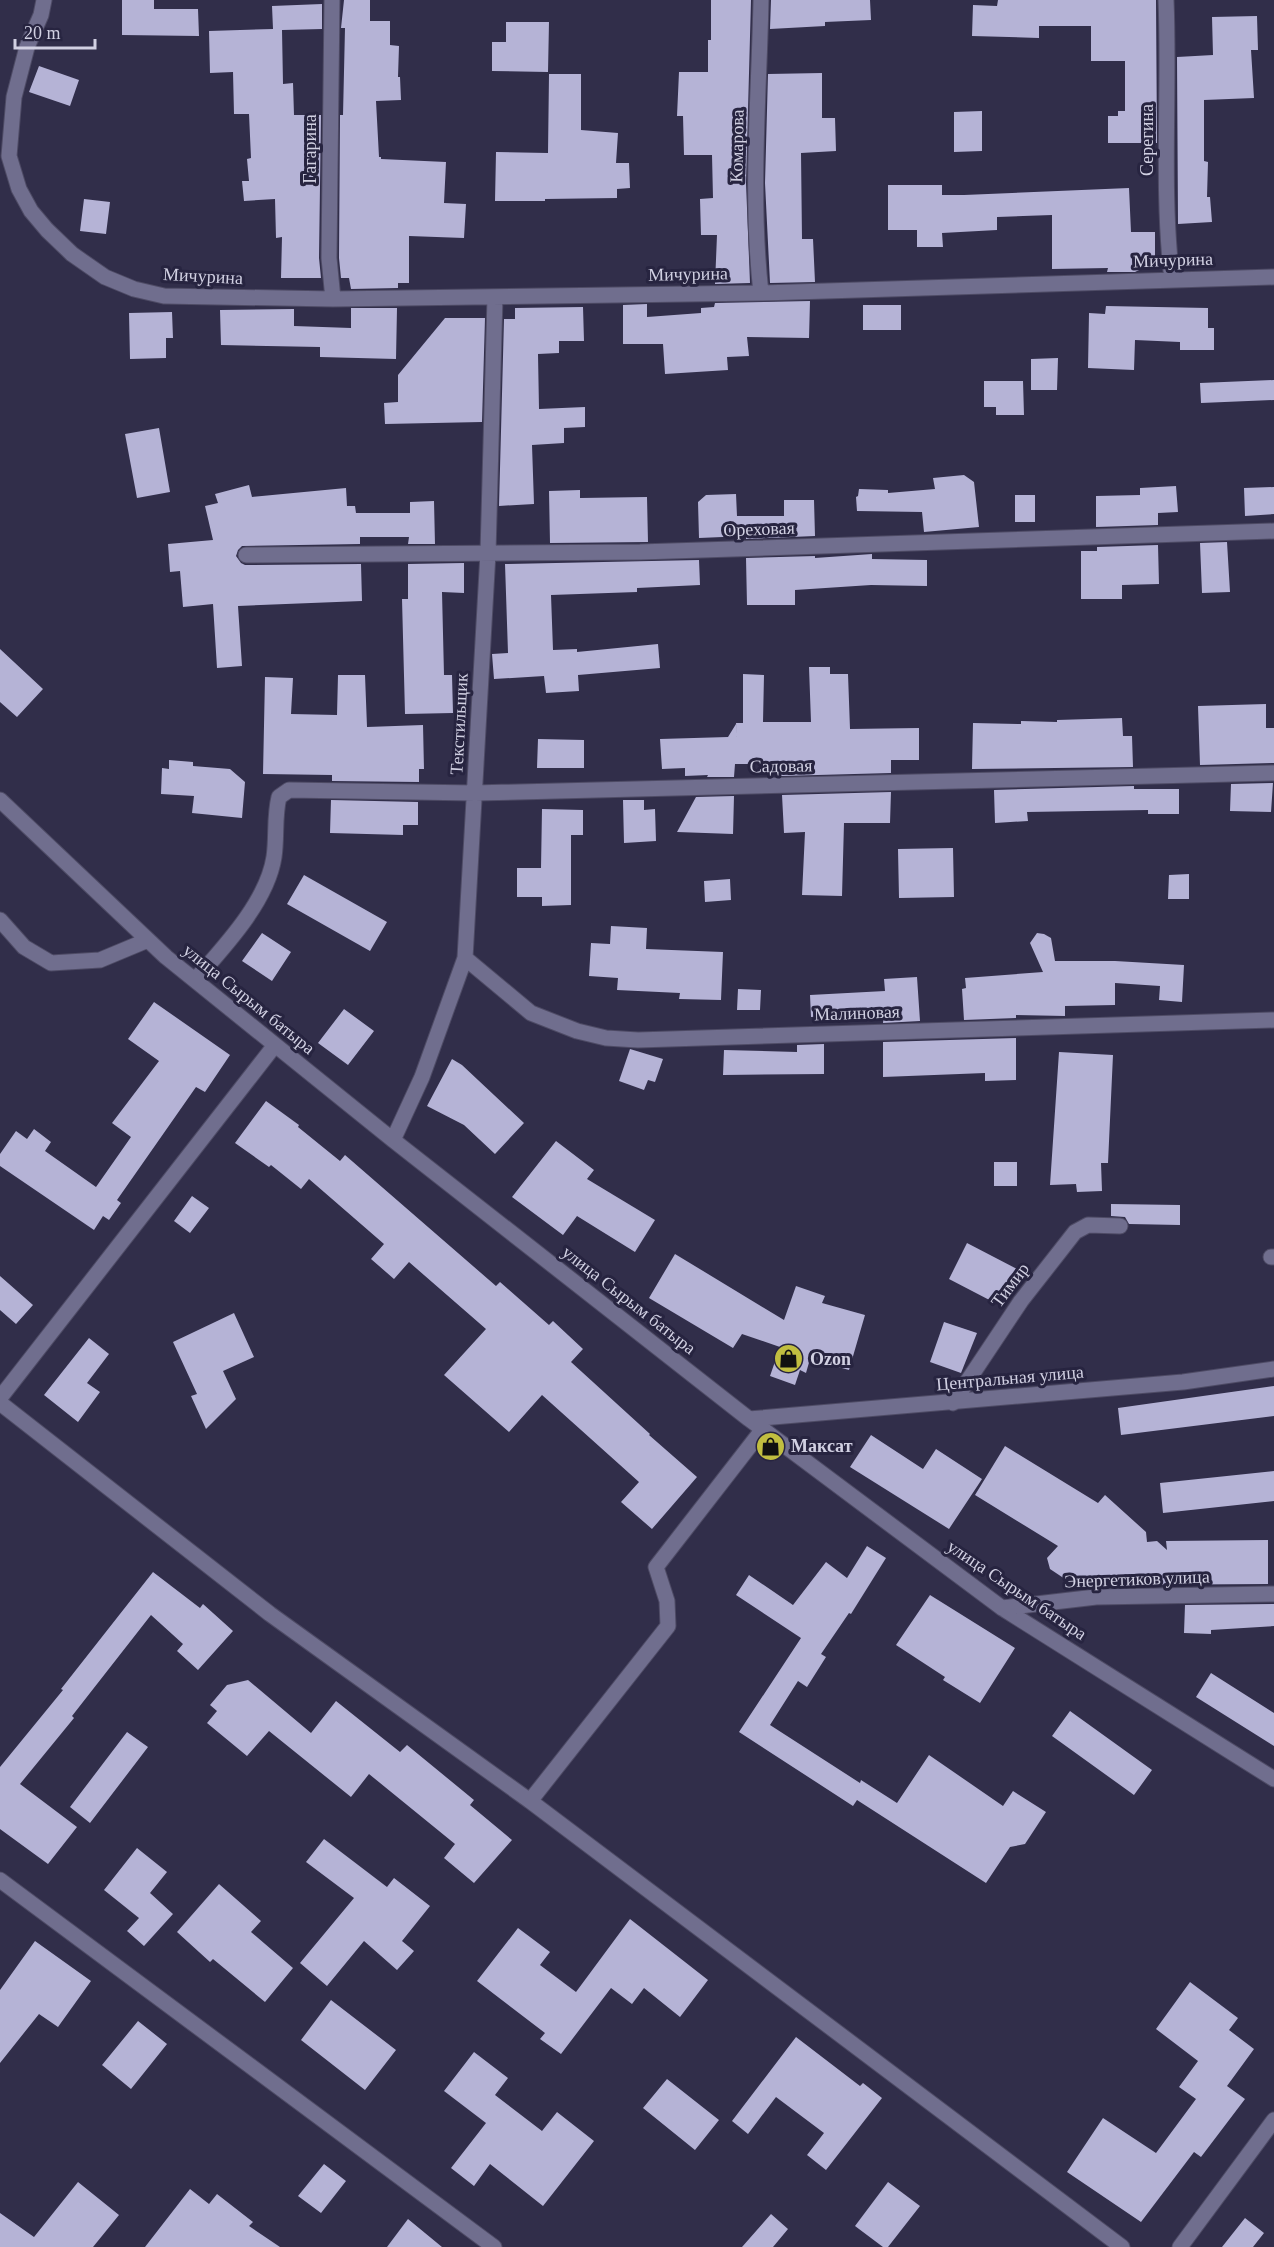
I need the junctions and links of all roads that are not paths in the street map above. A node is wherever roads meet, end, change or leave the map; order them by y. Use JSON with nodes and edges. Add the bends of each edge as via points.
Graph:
{"nodes":[{"id":1,"x":44,"y":0,"type":"edge"},
{"id":2,"x":332,"y":0,"type":"edge"},
{"id":3,"x":761,"y":0,"type":"edge"},
{"id":4,"x":1166,"y":0,"type":"edge"},
{"id":5,"x":1274,"y":277,"type":"edge"},
{"id":6,"x":1172,"y":280,"type":"junction"},
{"id":7,"x":762,"y":293,"type":"junction"},
{"id":8,"x":495,"y":297,"type":"junction"},
{"id":9,"x":333,"y":299,"type":"junction"},
{"id":10,"x":1274,"y":531,"type":"edge"},
{"id":11,"x":488,"y":554,"type":"junction"},
{"id":12,"x":246,"y":555,"type":"dead end"},
{"id":13,"x":1274,"y":773,"type":"edge"},
{"id":14,"x":475,"y":793,"type":"junction"},
{"id":15,"x":0,"y":800,"type":"edge"},
{"id":16,"x":0,"y":920,"type":"edge"},
{"id":17,"x":148,"y":940,"type":"junction"},
{"id":18,"x":465,"y":958,"type":"junction"},
{"id":19,"x":195,"y":980,"type":"junction"},
{"id":20,"x":1274,"y":1020,"type":"edge"},
{"id":21,"x":275,"y":1045,"type":"junction"},
{"id":22,"x":393,"y":1140,"type":"junction"},
{"id":23,"x":1120,"y":1226,"type":"dead end"},
{"id":24,"x":1274,"y":1369,"type":"edge"},
{"id":25,"x":0,"y":1398,"type":"edge"},
{"id":26,"x":0,"y":1403,"type":"edge"},
{"id":27,"x":953,"y":1403,"type":"junction"},
{"id":28,"x":749,"y":1419,"type":"junction"},
{"id":29,"x":763,"y":1429,"type":"junction"},
{"id":30,"x":1274,"y":1594,"type":"edge"},
{"id":31,"x":1002,"y":1608,"type":"junction"},
{"id":32,"x":1274,"y":1779,"type":"edge"},
{"id":33,"x":530,"y":1801,"type":"junction"},
{"id":34,"x":0,"y":1880,"type":"edge"},
{"id":35,"x":1274,"y":2120,"type":"edge"},
{"id":36,"x":494,"y":2247,"type":"edge"},
{"id":37,"x":1122,"y":2247,"type":"edge"},
{"id":38,"x":1180,"y":2247,"type":"edge"}],
"edges":[{"from":1,"to":9,"type":"street","name":"Мичурина","via":[[14,98],[9,156],[19,189],[47,230],[105,277],[134,289],[164,296]]},
{"from":2,"to":9,"type":"street","name":"Гагарина","via":[[329,258]]},
{"from":3,"to":7,"type":"street","name":"Комарова","via":[[755,154],[756,247]]},
{"from":4,"to":6,"type":"street","name":"Серегина","via":[[1165,164]]},
{"from":5,"to":6,"type":"street","name":"Мичурина"},
{"from":6,"to":7,"type":"street","name":"Мичурина"},
{"from":7,"to":8,"type":"street","name":"Мичурина"},
{"from":8,"to":9,"type":"street","name":"Мичурина"},
{"from":8,"to":11,"type":"street","name":"Текстильщик"},
{"from":10,"to":11,"type":"street","name":"Ореховая"},
{"from":11,"to":12,"type":"street","name":"Ореховая"},
{"from":11,"to":14,"type":"street","name":"Текстильщик"},
{"from":13,"to":14,"type":"street","name":"Садовая"},
{"from":14,"to":18,"type":"street","name":"Текстильщик"},
{"from":14,"to":19,"type":"street","name":"Садовая","via":[[289,790],[279,797],[274,858],[262,891],[231,938]]},
{"from":15,"to":17,"type":"street","name":"улица Сырым батыра"},
{"from":16,"to":17,"type":"street","via":[[24,947],[51,963],[100,960]]},
{"from":17,"to":19,"type":"street","name":"улица Сырым батыра"},
{"from":18,"to":20,"type":"street","name":"Малиновая","via":[[531,1013],[606,1038]]},
{"from":18,"to":22,"type":"street","name":"Текстильщик","via":[[422,1077]]},
{"from":19,"to":21,"type":"street","name":"улица Сырым батыра"},
{"from":21,"to":22,"type":"street","name":"улица Сырым батыра"},
{"from":21,"to":25,"type":"street"},
{"from":22,"to":28,"type":"street","name":"улица Сырым батыра"},
{"from":23,"to":27,"type":"street","name":"Тимир","via":[[1088,1225],[1075,1232],[1021,1302]]},
{"from":24,"to":27,"type":"street","name":"Центральная улица","via":[[1184,1382]]},
{"from":26,"to":33,"type":"street","via":[[270,1614]]},
{"from":27,"to":28,"type":"street","name":"Центральная улица"},
{"from":28,"to":29,"type":"street","name":"улица Сырым батыра"},
{"from":29,"to":31,"type":"street","name":"улица Сырым батыра"},
{"from":29,"to":33,"type":"street","via":[[656,1567],[667,1601],[668,1626]]},
{"from":30,"to":31,"type":"street","name":"Энергетиков улица","via":[[1096,1597]]},
{"from":31,"to":32,"type":"street","name":"улица Сырым батыра"},
{"from":33,"to":37,"type":"street"},
{"from":34,"to":36,"type":"street"},
{"from":35,"to":38,"type":"street"}]}
